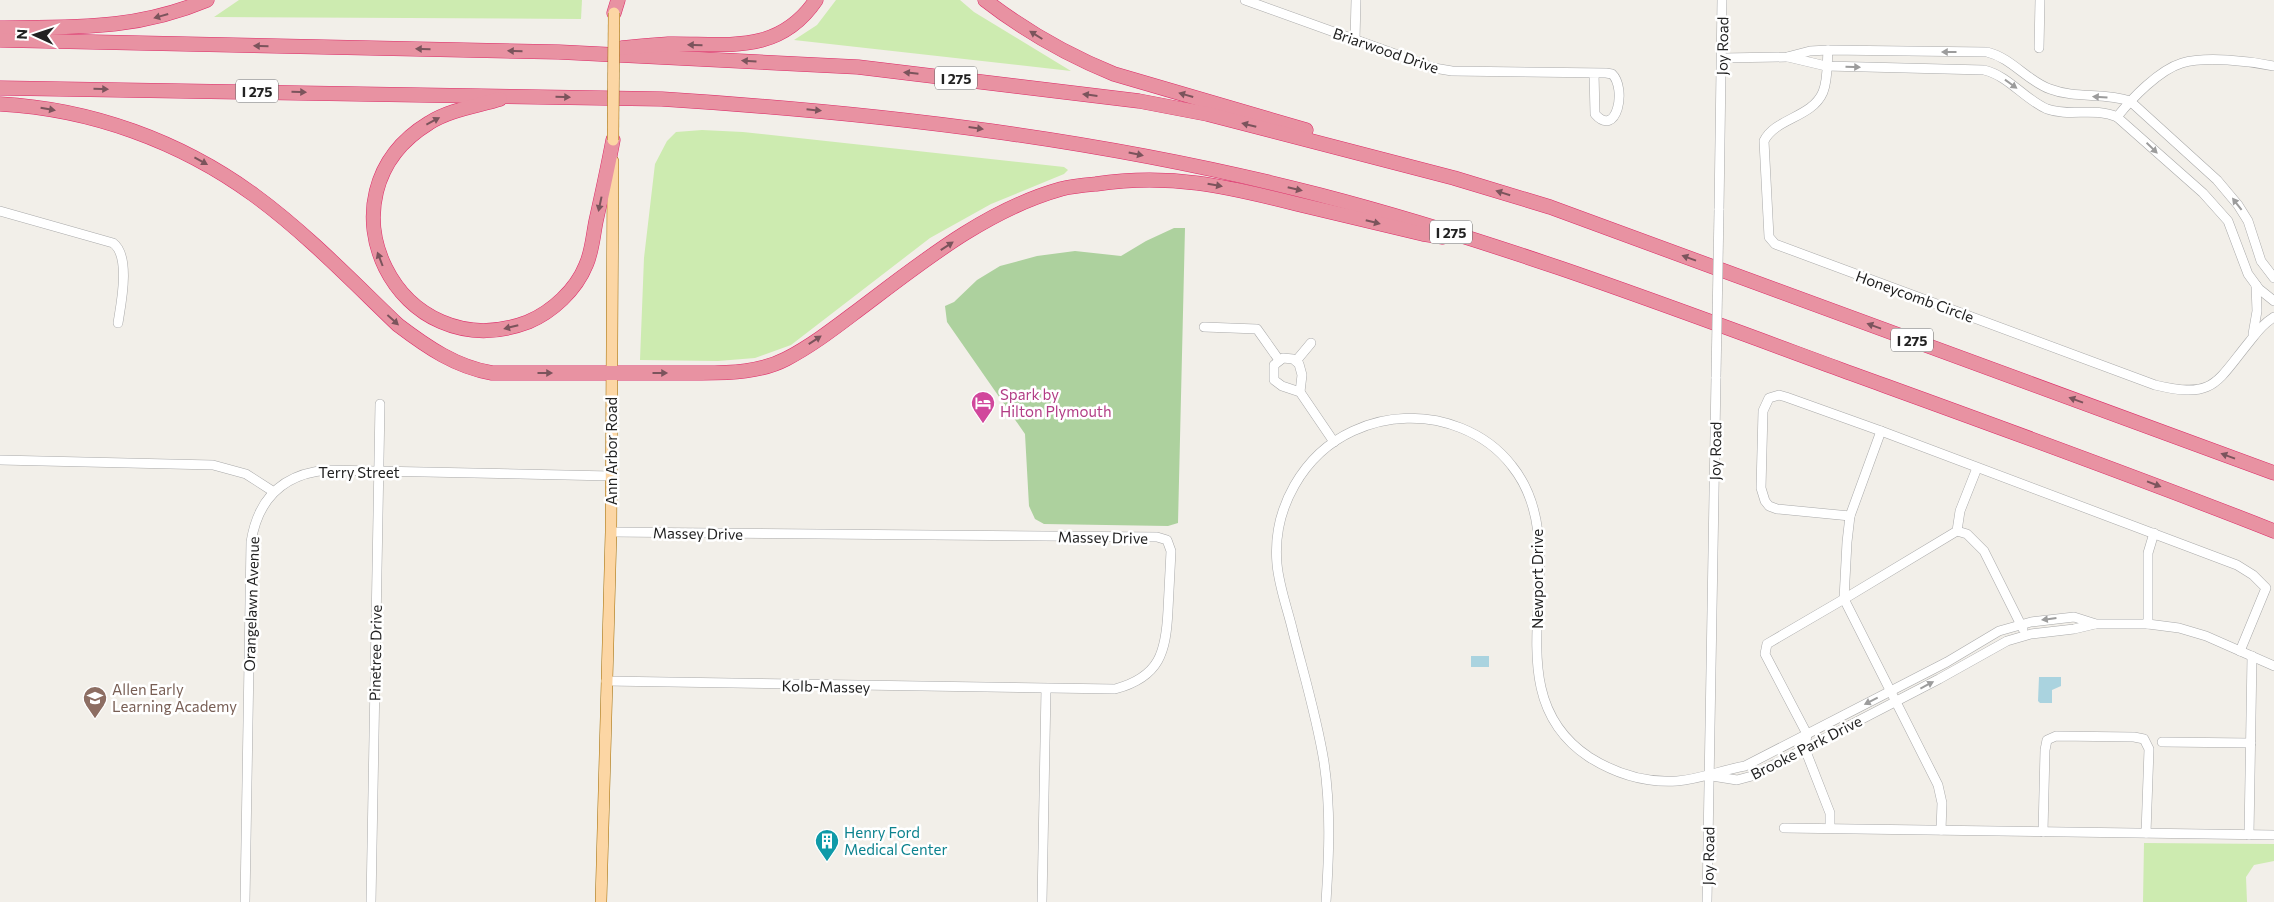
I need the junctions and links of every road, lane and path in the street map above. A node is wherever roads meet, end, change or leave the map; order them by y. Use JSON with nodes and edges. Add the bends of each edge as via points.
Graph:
{"nodes":[{"id":1,"x":207,"y":0,"type":"edge"},
{"id":2,"x":816,"y":0,"type":"edge"},
{"id":3,"x":985,"y":0,"type":"edge"},
{"id":4,"x":1245,"y":0,"type":"edge"},
{"id":5,"x":1356,"y":0,"type":"edge"},
{"id":6,"x":1722,"y":0,"type":"edge"},
{"id":7,"x":2040,"y":0,"type":"edge"},
{"id":8,"x":616,"y":4,"type":"edge"},
{"id":9,"x":0,"y":28,"type":"edge"},
{"id":10,"x":0,"y":40,"type":"edge"},
{"id":11,"x":1355,"y":40,"type":"junction"},
{"id":12,"x":2039,"y":48,"type":"dead end"},
{"id":13,"x":1828,"y":50,"type":"junction"},
{"id":14,"x":559,"y":52,"type":"junction"},
{"id":15,"x":1915,"y":52,"type":"junction"},
{"id":16,"x":1997,"y":54,"type":"junction"},
{"id":17,"x":1787,"y":57,"type":"junction"},
{"id":18,"x":1722,"y":58,"type":"junction"},
{"id":19,"x":1826,"y":66,"type":"junction"},
{"id":20,"x":2274,"y":66,"type":"edge"},
{"id":21,"x":1913,"y":68,"type":"junction"},
{"id":22,"x":1990,"y":71,"type":"junction"},
{"id":23,"x":1594,"y":73,"type":"junction"},
{"id":24,"x":0,"y":88,"type":"edge"},
{"id":25,"x":514,"y":95,"type":"junction"},
{"id":26,"x":2068,"y":95,"type":"junction"},
{"id":27,"x":2130,"y":101,"type":"junction"},
{"id":28,"x":0,"y":104,"type":"edge"},
{"id":29,"x":2068,"y":112,"type":"junction"},
{"id":30,"x":2117,"y":116,"type":"junction"},
{"id":31,"x":613,"y":140,"type":"junction"},
{"id":32,"x":1348,"y":149,"type":"junction"},
{"id":33,"x":0,"y":211,"type":"edge"},
{"id":34,"x":2250,"y":225,"type":"junction"},
{"id":35,"x":2233,"y":232,"type":"junction"},
{"id":36,"x":1490,"y":244,"type":"junction"},
{"id":37,"x":2274,"y":278,"type":"edge"},
{"id":38,"x":2256,"y":285,"type":"junction"},
{"id":39,"x":2274,"y":301,"type":"edge"},
{"id":40,"x":2274,"y":317,"type":"edge"},
{"id":41,"x":118,"y":323,"type":"dead end"},
{"id":42,"x":1204,"y":328,"type":"dead end"},
{"id":43,"x":2252,"y":339,"type":"junction"},
{"id":44,"x":1311,"y":343,"type":"dead end"},
{"id":45,"x":1279,"y":360,"type":"junction"},
{"id":46,"x":1296,"y":361,"type":"junction"},
{"id":47,"x":612,"y":373,"type":"junction"},
{"id":48,"x":1300,"y":392,"type":"junction"},
{"id":49,"x":380,"y":404,"type":"dead end"},
{"id":50,"x":1881,"y":431,"type":"junction"},
{"id":51,"x":1334,"y":442,"type":"junction"},
{"id":52,"x":0,"y":460,"type":"edge"},
{"id":53,"x":1977,"y":468,"type":"junction"},
{"id":54,"x":378,"y":471,"type":"junction"},
{"id":55,"x":2274,"y":473,"type":"edge"},
{"id":56,"x":611,"y":476,"type":"junction"},
{"id":57,"x":274,"y":492,"type":"junction"},
{"id":58,"x":1850,"y":516,"type":"junction"},
{"id":59,"x":1957,"y":531,"type":"junction"},
{"id":60,"x":2274,"y":531,"type":"edge"},
{"id":61,"x":611,"y":532,"type":"junction"},
{"id":62,"x":2154,"y":534,"type":"junction"},
{"id":63,"x":2270,"y":589,"type":"edge"},
{"id":64,"x":1844,"y":599,"type":"junction"},
{"id":65,"x":2021,"y":624,"type":"junction"},
{"id":66,"x":2096,"y":624,"type":"junction"},
{"id":67,"x":2148,"y":624,"type":"junction"},
{"id":68,"x":2025,"y":635,"type":"junction"},
{"id":69,"x":1988,"y":637,"type":"junction"},
{"id":70,"x":1992,"y":648,"type":"junction"},
{"id":71,"x":2240,"y":651,"type":"junction"},
{"id":72,"x":2252,"y":656,"type":"junction"},
{"id":73,"x":2274,"y":666,"type":"edge"},
{"id":74,"x":606,"y":681,"type":"junction"},
{"id":75,"x":1046,"y":689,"type":"junction"},
{"id":76,"x":1889,"y":691,"type":"junction"},
{"id":77,"x":1895,"y":702,"type":"junction"},
{"id":78,"x":1807,"y":734,"type":"junction"},
{"id":79,"x":2162,"y":742,"type":"dead end"},
{"id":80,"x":2251,"y":743,"type":"junction"},
{"id":81,"x":1805,"y":749,"type":"junction"},
{"id":82,"x":1709,"y":776,"type":"junction"},
{"id":83,"x":1784,"y":828,"type":"dead end"},
{"id":84,"x":1830,"y":828,"type":"junction"},
{"id":85,"x":1941,"y":830,"type":"junction"},
{"id":86,"x":2043,"y":832,"type":"junction"},
{"id":87,"x":2146,"y":833,"type":"junction"},
{"id":88,"x":2249,"y":835,"type":"junction"},
{"id":89,"x":2274,"y":835,"type":"edge"},
{"id":90,"x":245,"y":902,"type":"edge"},
{"id":91,"x":371,"y":902,"type":"edge"},
{"id":92,"x":602,"y":902,"type":"edge"},
{"id":93,"x":1042,"y":902,"type":"edge"},
{"id":94,"x":1326,"y":902,"type":"edge"},
{"id":95,"x":1707,"y":902,"type":"edge"}],
"edges":[{"from":1,"to":9,"type":"highway","one_way":true,"via":[[129,24]]},
{"from":2,"to":14,"type":"highway","one_way":true,"via":[[783,31],[740,46],[668,44]]},
{"from":32,"to":3,"type":"highway","one_way":true,"via":[[1315,132],[1114,74],[1038,37]]},
{"from":4,"to":11,"type":"street","name":"Briarwood Drive"},
{"from":5,"to":11,"type":"street"},
{"from":6,"to":18,"type":"street","name":"Joy Road"},
{"from":7,"to":12,"type":"street"},
{"from":8,"to":31,"type":"main road","name":"Ann Arbor Road","bridge":true},
{"from":14,"to":10,"type":"highway","number":"I 275","one_way":true},
{"from":11,"to":23,"type":"street","name":"Briarwood Drive","via":[[1443,70]]},
{"from":13,"to":15,"type":"street"},
{"from":13,"to":17,"type":"street"},
{"from":13,"to":19,"type":"street","name":"Honeycomb Circle"},
{"from":32,"to":14,"type":"highway","number":"I 275","one_way":true,"via":[[1207,114],[1139,101],[968,79],[858,66]]},
{"from":16,"to":15,"type":"street","one_way":true},
{"from":15,"to":21,"type":"street"},
{"from":16,"to":22,"type":"street"},
{"from":16,"to":26,"type":"street","via":[[2048,89]]},
{"from":17,"to":18,"type":"street"},
{"from":17,"to":19,"type":"street"},
{"from":18,"to":82,"type":"street","name":"Joy Road","bridge":true},
{"from":19,"to":21,"type":"street","one_way":true},
{"from":19,"to":43,"type":"street","name":"Honeycomb Circle","via":[[1825,87],[1818,101],[1770,132],[1764,141],[1769,237],[1775,244],[2155,386],[2181,392],[2199,391],[2215,383]]},
{"from":20,"to":27,"type":"street","via":[[2238,61],[2181,64],[2169,69]]},
{"from":21,"to":22,"type":"street"},
{"from":22,"to":29,"type":"street","one_way":true,"via":[[2045,108]]},
{"from":23,"to":23,"type":"street","name":"Briarwood Drive","via":[[1609,73],[1617,79],[1618,111],[1606,120],[1595,114]]},
{"from":24,"to":25,"type":"highway","number":"I 275","one_way":true},
{"from":31,"to":25,"type":"highway","one_way":true,"via":[[586,266],[569,292],[532,320],[499,330],[466,329],[433,319],[406,298],[385,270],[378,253],[372,221],[378,184],[394,153],[414,132],[439,117]]},
{"from":25,"to":36,"type":"highway","number":"I 275","one_way":true,"via":[[766,106],[1017,134],[1120,151],[1318,195]]},
{"from":27,"to":26,"type":"street","one_way":true},
{"from":26,"to":29,"type":"street"},
{"from":27,"to":30,"type":"street"},
{"from":34,"to":27,"type":"street","one_way":true,"via":[[2218,180]]},
{"from":28,"to":47,"type":"highway","one_way":true,"via":[[47,108],[112,124],[199,160],[274,210],[398,325],[460,364],[496,373]]},
{"from":29,"to":30,"type":"street"},
{"from":30,"to":35,"type":"street","one_way":true,"via":[[2212,202]]},
{"from":31,"to":47,"type":"main road","name":"Ann Arbor Road"},
{"from":55,"to":32,"type":"highway","number":"I 275","one_way":true,"via":[[1550,207]]},
{"from":33,"to":41,"type":"street","via":[[118,247],[124,289]]},
{"from":34,"to":35,"type":"street"},
{"from":34,"to":37,"type":"street","via":[[2261,261]]},
{"from":35,"to":38,"type":"street","via":[[2248,274]]},
{"from":47,"to":36,"type":"highway","one_way":true,"via":[[735,373],[786,359],[828,333],[922,262],[988,220],[1019,204],[1072,187],[1134,179],[1192,181],[1422,234]]},
{"from":36,"to":60,"type":"highway","number":"I 275","one_way":true,"via":[[1694,315]]},
{"from":38,"to":39,"type":"street"},
{"from":38,"to":43,"type":"street","name":"Honeycomb Circle","via":[[2257,311]]},
{"from":40,"to":43,"type":"street","name":"Honeycomb Circle","via":[[2260,327]]},
{"from":42,"to":45,"type":"street","via":[[1257,329]]},
{"from":44,"to":46,"type":"street"},
{"from":45,"to":46,"type":"street","via":[[1289,358]]},
{"from":45,"to":48,"type":"street","via":[[1272,371],[1274,380]]},
{"from":46,"to":48,"type":"street","via":[[1301,368]]},
{"from":47,"to":56,"type":"main road","name":"Ann Arbor Road"},
{"from":48,"to":51,"type":"street"},
{"from":49,"to":54,"type":"street","name":"Pinetree Drive"},
{"from":50,"to":53,"type":"street"},
{"from":50,"to":58,"type":"street"},
{"from":50,"to":58,"type":"street","via":[[1779,395],[1765,403],[1761,488],[1765,501],[1777,510]]},
{"from":51,"to":82,"type":"street","name":"Newport Drive","via":[[1376,423],[1402,418],[1428,419],[1469,431],[1499,452],[1522,481],[1537,518],[1540,537],[1536,657],[1546,703],[1558,726],[1581,751],[1601,765],[1632,777],[1676,781]]},
{"from":51,"to":94,"type":"street","name":"Newport Drive","via":[[1318,454],[1295,484],[1282,512],[1277,539],[1279,574],[1324,763],[1329,820]]},
{"from":52,"to":57,"type":"street","via":[[213,465],[246,474]]},
{"from":53,"to":59,"type":"street","via":[[1960,510]]},
{"from":53,"to":62,"type":"street"},
{"from":54,"to":56,"type":"street","name":"Terry Street"},
{"from":54,"to":57,"type":"street","name":"Terry Street","via":[[312,472],[291,479]]},
{"from":54,"to":91,"type":"street","name":"Pinetree Drive"},
{"from":56,"to":61,"type":"main road","name":"Ann Arbor Road"},
{"from":57,"to":90,"type":"street","name":"Orangelawn Avenue","via":[[258,514],[251,542]]},
{"from":58,"to":64,"type":"street"},
{"from":59,"to":64,"type":"street"},
{"from":59,"to":65,"type":"street","via":[[1967,534],[1984,551]]},
{"from":61,"to":74,"type":"main road","name":"Ann Arbor Road"},
{"from":61,"to":75,"type":"street","name":"Massey Drive","via":[[1157,537],[1167,540],[1171,551],[1166,638],[1153,668],[1135,682],[1115,689]]},
{"from":62,"to":63,"type":"street","via":[[2237,565]]},
{"from":62,"to":67,"type":"street","via":[[2148,553]]},
{"from":63,"to":71,"type":"street"},
{"from":64,"to":76,"type":"street"},
{"from":64,"to":78,"type":"street","via":[[1770,640],[1764,649]]},
{"from":66,"to":65,"type":"street","name":"Brooke Park Drive","one_way":true,"via":[[2074,617]]},
{"from":65,"to":68,"type":"street"},
{"from":65,"to":69,"type":"street","name":"Brooke Park Drive"},
{"from":66,"to":67,"type":"street","name":"Brooke Park Drive"},
{"from":66,"to":68,"type":"street","name":"Brooke Park Drive"},
{"from":67,"to":71,"type":"street","name":"Brooke Park Drive","via":[[2179,628]]},
{"from":68,"to":70,"type":"street","name":"Brooke Park Drive"},
{"from":69,"to":70,"type":"street"},
{"from":69,"to":76,"type":"street","name":"Brooke Park Drive"},
{"from":77,"to":70,"type":"street","name":"Brooke Park Drive","one_way":true},
{"from":71,"to":72,"type":"street","name":"Brooke Park Drive"},
{"from":72,"to":73,"type":"street","name":"Brooke Park Drive"},
{"from":72,"to":80,"type":"street"},
{"from":74,"to":75,"type":"street","name":"Kolb-Massey"},
{"from":74,"to":92,"type":"main road","name":"Ann Arbor Road"},
{"from":75,"to":93,"type":"street"},
{"from":76,"to":77,"type":"street"},
{"from":76,"to":78,"type":"street","name":"Brooke Park Drive","one_way":true},
{"from":77,"to":81,"type":"street","name":"Brooke Park Drive"},
{"from":77,"to":85,"type":"street","via":[[1938,785],[1942,803]]},
{"from":78,"to":81,"type":"street"},
{"from":78,"to":82,"type":"street","name":"Brooke Park Drive","via":[[1746,766],[1729,768]]},
{"from":79,"to":80,"type":"street"},
{"from":80,"to":88,"type":"street"},
{"from":81,"to":82,"type":"street","name":"Brooke Park Drive","via":[[1741,779]]},
{"from":81,"to":84,"type":"street","via":[[1830,813]]},
{"from":82,"to":95,"type":"street","name":"Joy Road"},
{"from":83,"to":84,"type":"street"},
{"from":84,"to":85,"type":"street"},
{"from":85,"to":86,"type":"street"},
{"from":86,"to":87,"type":"street"},
{"from":86,"to":87,"type":"street","via":[[2047,740],[2056,736],[2134,736],[2144,739],[2148,749]]},
{"from":87,"to":88,"type":"street"},
{"from":88,"to":89,"type":"street"}]}
